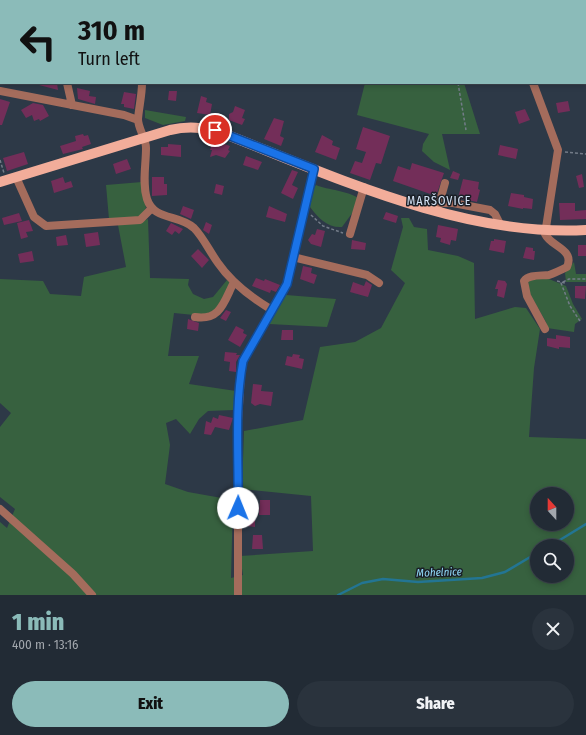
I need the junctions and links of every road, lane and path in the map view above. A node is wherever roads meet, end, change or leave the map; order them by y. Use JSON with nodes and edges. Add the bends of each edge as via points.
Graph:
{"nodes":[{"id":1,"x":67,"y":84,"type":"edge"},
{"id":2,"x":142,"y":84,"type":"edge"},
{"id":3,"x":458,"y":84,"type":"edge"},
{"id":4,"x":533,"y":84,"type":"edge"},
{"id":5,"x":0,"y":91,"type":"edge"},
{"id":6,"x":72,"y":105,"type":"junction"},
{"id":7,"x":138,"y":120,"type":"junction"},
{"id":8,"x":466,"y":130,"type":"dead end"},
{"id":9,"x":145,"y":137,"type":"junction"},
{"id":10,"x":558,"y":150,"type":"junction"},
{"id":11,"x":586,"y":154,"type":"edge"},
{"id":12,"x":0,"y":160,"type":"edge"},
{"id":13,"x":314,"y":169,"type":"junction"},
{"id":14,"x":16,"y":177,"type":"junction"},
{"id":15,"x":3,"y":181,"type":"edge"},
{"id":16,"x":445,"y":183,"type":"dead end"},
{"id":17,"x":364,"y":187,"type":"junction"},
{"id":18,"x":306,"y":206,"type":"junction"},
{"id":19,"x":438,"y":207,"type":"junction"},
{"id":20,"x":151,"y":209,"type":"junction"},
{"id":21,"x":544,"y":230,"type":"junction"},
{"id":22,"x":586,"y":230,"type":"edge"},
{"id":23,"x":350,"y":234,"type":"joint"},
{"id":24,"x":293,"y":257,"type":"junction"},
{"id":25,"x":586,"y":279,"type":"edge"},
{"id":26,"x":234,"y":282,"type":"junction"},
{"id":27,"x":379,"y":283,"type":"dead end"},
{"id":28,"x":272,"y":310,"type":"junction"},
{"id":29,"x":195,"y":317,"type":"dead end"},
{"id":30,"x":580,"y":321,"type":"dead end"},
{"id":31,"x":545,"y":329,"type":"dead end"},
{"id":32,"x":0,"y":509,"type":"edge"},
{"id":33,"x":92,"y":595,"type":"edge"},
{"id":34,"x":238,"y":595,"type":"edge"}],
"edges":[{"from":1,"to":6,"type":"street"},
{"from":2,"to":7,"type":"street"},
{"from":3,"to":8,"type":"path"},
{"from":4,"to":10,"type":"street"},
{"from":5,"to":6,"type":"street"},
{"from":6,"to":7,"type":"street"},
{"from":7,"to":9,"type":"street"},
{"from":9,"to":13,"type":"main road","via":[[182,127],[203,127]]},
{"from":9,"to":14,"type":"main road"},
{"from":9,"to":20,"type":"street","via":[[145,186]]},
{"from":10,"to":11,"type":"path"},
{"from":10,"to":21,"type":"street"},
{"from":12,"to":15,"type":"path"},
{"from":13,"to":17,"type":"main road"},
{"from":13,"to":18,"type":"street"},
{"from":14,"to":15,"type":"main road"},
{"from":14,"to":20,"type":"street","via":[[34,217],[46,226],[140,220]]},
{"from":16,"to":19,"type":"street"},
{"from":17,"to":19,"type":"main road","via":[[401,201]]},
{"from":17,"to":23,"type":"street"},
{"from":18,"to":23,"type":"path","via":[[323,226]]},
{"from":18,"to":24,"type":"street"},
{"from":19,"to":21,"type":"main road","via":[[500,224]]},
{"from":20,"to":26,"type":"street","via":[[162,216],[183,221],[195,229],[218,264]]},
{"from":21,"to":22,"type":"main road"},
{"from":21,"to":31,"type":"street","via":[[547,238],[567,254],[569,259],[567,267],[563,269],[533,276],[524,281],[527,296]]},
{"from":24,"to":27,"type":"street","via":[[367,276]]},
{"from":24,"to":28,"type":"street","via":[[287,284]]},
{"from":25,"to":30,"type":"path","via":[[569,279],[561,283],[570,306]]},
{"from":26,"to":28,"type":"street"},
{"from":26,"to":29,"type":"street","via":[[217,313],[209,318]]},
{"from":28,"to":34,"type":"street","via":[[243,361],[241,374],[238,421]]},
{"from":32,"to":33,"type":"street","via":[[73,574]]}]}
